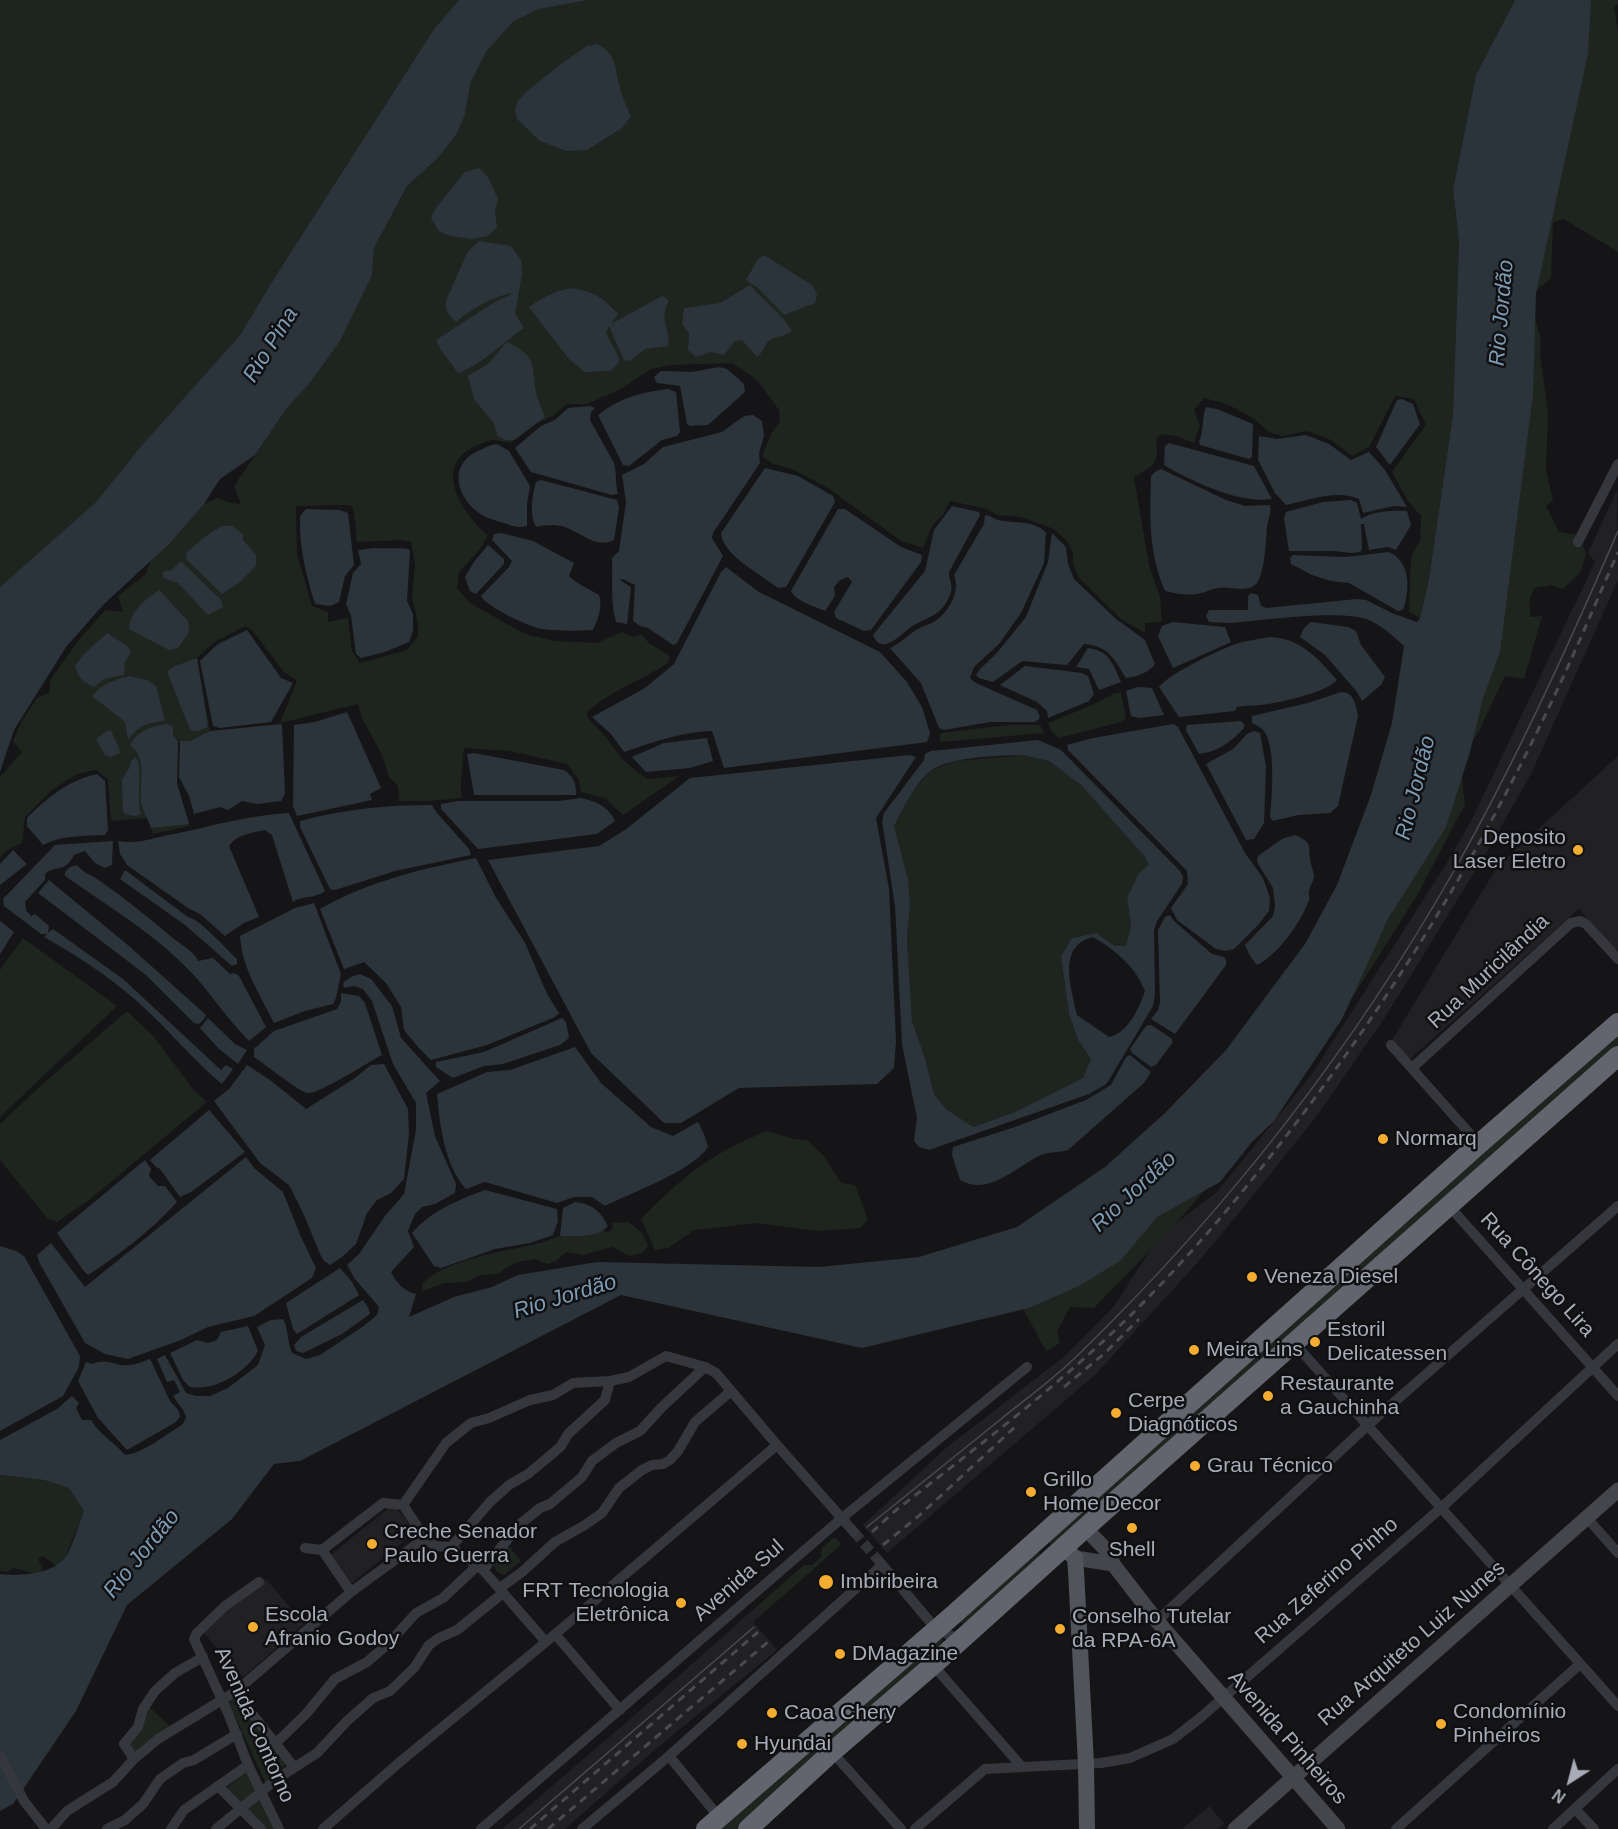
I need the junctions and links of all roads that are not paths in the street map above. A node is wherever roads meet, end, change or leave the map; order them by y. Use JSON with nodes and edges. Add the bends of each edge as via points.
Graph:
{"nodes":[{"id":1,"x":1618,"y":464,"type":"edge"},
{"id":2,"x":1578,"y":542,"type":"dead end"},
{"id":3,"x":1618,"y":959,"type":"edge"},
{"id":4,"x":1618,"y":1023,"type":"edge"},
{"id":5,"x":1391,"y":1045,"type":"dead end"},
{"id":6,"x":1618,"y":1056,"type":"edge"},
{"id":7,"x":1413,"y":1068,"type":"junction"},
{"id":8,"x":1479,"y":1144,"type":"junction"},
{"id":9,"x":1618,"y":1206,"type":"edge"},
{"id":10,"x":1450,"y":1207,"type":"junction"},
{"id":11,"x":1524,"y":1289,"type":"junction"},
{"id":12,"x":1294,"y":1343,"type":"junction"},
{"id":13,"x":1618,"y":1344,"type":"edge"},
{"id":14,"x":705,"y":1367,"type":"junction"},
{"id":15,"x":1026,"y":1367,"type":"dead end"},
{"id":16,"x":1592,"y":1367,"type":"junction"},
{"id":17,"x":610,"y":1381,"type":"junction"},
{"id":18,"x":592,"y":1382,"type":"junction"},
{"id":19,"x":731,"y":1391,"type":"junction"},
{"id":20,"x":1618,"y":1396,"type":"edge"},
{"id":21,"x":605,"y":1400,"type":"junction"},
{"id":22,"x":1368,"y":1425,"type":"junction"},
{"id":23,"x":777,"y":1445,"type":"junction"},
{"id":24,"x":1618,"y":1490,"type":"edge"},
{"id":25,"x":403,"y":1505,"type":"junction"},
{"id":26,"x":1441,"y":1508,"type":"junction"},
{"id":27,"x":842,"y":1518,"type":"junction"},
{"id":28,"x":1587,"y":1518,"type":"junction"},
{"id":29,"x":1085,"y":1528,"type":"junction"},
{"id":30,"x":854,"y":1532,"type":"tunnel mouth"},
{"id":31,"x":425,"y":1538,"type":"junction"},
{"id":32,"x":451,"y":1547,"type":"junction"},
{"id":33,"x":1028,"y":1547,"type":"junction"},
{"id":34,"x":305,"y":1548,"type":"dead end"},
{"id":35,"x":322,"y":1550,"type":"junction"},
{"id":36,"x":1070,"y":1553,"type":"junction"},
{"id":37,"x":1618,"y":1553,"type":"edge"},
{"id":38,"x":1113,"y":1564,"type":"junction"},
{"id":39,"x":480,"y":1568,"type":"junction"},
{"id":40,"x":259,"y":1582,"type":"dead end"},
{"id":41,"x":1510,"y":1585,"type":"junction"},
{"id":42,"x":501,"y":1590,"type":"junction"},
{"id":43,"x":351,"y":1592,"type":"junction"},
{"id":44,"x":1157,"y":1621,"type":"junction"},
{"id":45,"x":936,"y":1629,"type":"junction"},
{"id":46,"x":555,"y":1634,"type":"junction"},
{"id":47,"x":961,"y":1640,"type":"junction"},
{"id":48,"x":546,"y":1642,"type":"junction"},
{"id":49,"x":203,"y":1657,"type":"junction"},
{"id":50,"x":1580,"y":1664,"type":"junction"},
{"id":51,"x":933,"y":1665,"type":"junction"},
{"id":52,"x":235,"y":1692,"type":"junction"},
{"id":53,"x":1223,"y":1696,"type":"junction"},
{"id":54,"x":222,"y":1700,"type":"junction"},
{"id":55,"x":1618,"y":1706,"type":"edge"},
{"id":56,"x":620,"y":1710,"type":"junction"},
{"id":57,"x":237,"y":1734,"type":"junction"},
{"id":58,"x":276,"y":1743,"type":"junction"},
{"id":59,"x":832,"y":1752,"type":"junction"},
{"id":60,"x":0,"y":1755,"type":"edge"},
{"id":61,"x":669,"y":1756,"type":"junction"},
{"id":62,"x":134,"y":1760,"type":"junction"},
{"id":63,"x":1086,"y":1764,"type":"junction"},
{"id":64,"x":248,"y":1765,"type":"junction"},
{"id":65,"x":294,"y":1767,"type":"junction"},
{"id":66,"x":1022,"y":1767,"type":"junction"},
{"id":67,"x":1618,"y":1769,"type":"edge"},
{"id":68,"x":1291,"y":1778,"type":"junction"},
{"id":69,"x":219,"y":1786,"type":"junction"},
{"id":70,"x":262,"y":1793,"type":"junction"},
{"id":71,"x":1575,"y":1809,"type":"junction"},
{"id":72,"x":240,"y":1810,"type":"junction"},
{"id":73,"x":712,"y":1823,"type":"edge"},
{"id":74,"x":46,"y":1829,"type":"edge"},
{"id":75,"x":51,"y":1829,"type":"edge"},
{"id":76,"x":107,"y":1829,"type":"edge"},
{"id":77,"x":171,"y":1829,"type":"edge"},
{"id":78,"x":216,"y":1829,"type":"edge"},
{"id":79,"x":261,"y":1829,"type":"edge"},
{"id":80,"x":279,"y":1829,"type":"edge"},
{"id":81,"x":323,"y":1829,"type":"edge"},
{"id":82,"x":481,"y":1829,"type":"edge"},
{"id":83,"x":582,"y":1829,"type":"edge"},
{"id":84,"x":748,"y":1829,"type":"edge"},
{"id":85,"x":902,"y":1829,"type":"edge"},
{"id":86,"x":915,"y":1829,"type":"edge"},
{"id":87,"x":1087,"y":1829,"type":"edge"},
{"id":88,"x":1235,"y":1829,"type":"edge"},
{"id":89,"x":1338,"y":1829,"type":"edge"},
{"id":90,"x":1396,"y":1829,"type":"edge"},
{"id":91,"x":1553,"y":1829,"type":"edge"},
{"id":92,"x":1594,"y":1829,"type":"edge"}],
"edges":[{"from":1,"to":2,"type":"street"},
{"from":3,"to":7,"type":"street","name":"Rua Muricilândia","via":[[1586,924],[1571,923]]},
{"from":4,"to":8,"type":"highway"},
{"from":5,"to":7,"type":"street"},
{"from":6,"to":10,"type":"highway"},
{"from":7,"to":8,"type":"street"},
{"from":8,"to":33,"type":"highway"},
{"from":9,"to":11,"type":"street"},
{"from":10,"to":11,"type":"street","name":"Rua Cônego Lira"},
{"from":10,"to":12,"type":"highway"},
{"from":11,"to":16,"type":"street","name":"Rua Cônego Lira"},
{"from":11,"to":22,"type":"street"},
{"from":12,"to":22,"type":"street"},
{"from":12,"to":29,"type":"highway"},
{"from":13,"to":16,"type":"street","name":"Rua Zeferino Pinho"},
{"from":14,"to":17,"type":"street","via":[[666,1356],[629,1377]]},
{"from":14,"to":19,"type":"street","via":[[717,1373]]},
{"from":14,"to":39,"type":"street","via":[[640,1431],[592,1461],[582,1477],[520,1524]]},
{"from":15,"to":27,"type":"street","name":"Avenida Sul"},
{"from":16,"to":20,"type":"street","name":"Rua Cônego Lira"},
{"from":16,"to":26,"type":"street","name":"Rua Zeferino Pinho"},
{"from":17,"to":18,"type":"street"},
{"from":17,"to":21,"type":"street"},
{"from":18,"to":21,"type":"street"},
{"from":18,"to":25,"type":"street","via":[[573,1383],[557,1393],[466,1426],[441,1449]]},
{"from":19,"to":23,"type":"street"},
{"from":19,"to":42,"type":"street","via":[[695,1422],[670,1460],[642,1470],[619,1488],[602,1512],[555,1542]]},
{"from":21,"to":32,"type":"street","via":[[552,1454],[509,1485]]},
{"from":22,"to":26,"type":"street"},
{"from":22,"to":44,"type":"street"},
{"from":23,"to":27,"type":"street"},
{"from":23,"to":46,"type":"street"},
{"from":24,"to":28,"type":"main road","name":"Rua Arquiteto Luiz Nunes"},
{"from":25,"to":31,"type":"street"},
{"from":25,"to":35,"type":"street","via":[[383,1503]]},
{"from":26,"to":41,"type":"street"},
{"from":26,"to":53,"type":"street","name":"Rua Zeferino Pinho"},
{"from":27,"to":30,"type":"street"},
{"from":27,"to":56,"type":"street","name":"Avenida Sul"},
{"from":28,"to":37,"type":"street"},
{"from":28,"to":41,"type":"main road","name":"Rua Arquiteto Luiz Nunes"},
{"from":29,"to":36,"type":"highway"},
{"from":29,"to":38,"type":"main road","name":"Avenida Pinheiros","via":[[1109,1553]]},
{"from":31,"to":32,"type":"street","via":[[435,1545]]},
{"from":31,"to":43,"type":"street"},
{"from":32,"to":39,"type":"street"},
{"from":33,"to":36,"type":"highway"},
{"from":33,"to":45,"type":"highway"},
{"from":34,"to":35,"type":"street"},
{"from":35,"to":43,"type":"street"},
{"from":36,"to":38,"type":"main road"},
{"from":36,"to":47,"type":"highway"},
{"from":36,"to":63,"type":"main road"},
{"from":38,"to":44,"type":"main road","name":"Avenida Pinheiros"},
{"from":39,"to":42,"type":"street"},
{"from":39,"to":58,"type":"street","via":[[443,1598],[416,1613],[367,1662],[335,1679]]},
{"from":40,"to":49,"type":"street","name":"Avenida Contorno","via":[[225,1606],[195,1636]]},
{"from":41,"to":50,"type":"street"},
{"from":41,"to":68,"type":"main road","name":"Rua Arquiteto Luiz Nunes"},
{"from":42,"to":48,"type":"street"},
{"from":42,"to":65,"type":"street","via":[[457,1630],[429,1645],[414,1668],[390,1691],[373,1698],[318,1753]]},
{"from":43,"to":52,"type":"street"},
{"from":44,"to":53,"type":"main road","name":"Avenida Pinheiros"},
{"from":45,"to":47,"type":"street"},
{"from":45,"to":61,"type":"street","via":[[880,1563]]},
{"from":45,"to":73,"type":"highway"},
{"from":46,"to":48,"type":"street"},
{"from":46,"to":56,"type":"street"},
{"from":47,"to":51,"type":"highway"},
{"from":48,"to":81,"type":"street"},
{"from":49,"to":54,"type":"street","name":"Avenida Contorno"},
{"from":49,"to":62,"type":"street","via":[[174,1673],[148,1699],[138,1727],[124,1744]]},
{"from":50,"to":55,"type":"street"},
{"from":50,"to":90,"type":"street"},
{"from":51,"to":59,"type":"highway"},
{"from":51,"to":66,"type":"street"},
{"from":52,"to":54,"type":"street"},
{"from":52,"to":58,"type":"street"},
{"from":53,"to":63,"type":"street","name":"Rua Zeferino Pinho","via":[[1173,1739],[1148,1752]]},
{"from":53,"to":68,"type":"main road","name":"Avenida Pinheiros"},
{"from":54,"to":57,"type":"street","name":"Avenida Contorno"},
{"from":54,"to":62,"type":"street","via":[[158,1739]]},
{"from":56,"to":82,"type":"street","name":"Avenida Sul"},
{"from":57,"to":64,"type":"street","name":"Avenida Contorno"},
{"from":57,"to":76,"type":"street","via":[[160,1779],[143,1804]]},
{"from":58,"to":65,"type":"street"},
{"from":59,"to":84,"type":"highway"},
{"from":59,"to":85,"type":"street"},
{"from":60,"to":74,"type":"street","via":[[24,1801]]},
{"from":61,"to":73,"type":"street"},
{"from":61,"to":83,"type":"street"},
{"from":62,"to":75,"type":"street","via":[[113,1782],[67,1811]]},
{"from":63,"to":66,"type":"street","name":"Rua Zeferino Pinho"},
{"from":63,"to":87,"type":"main road"},
{"from":64,"to":69,"type":"street"},
{"from":64,"to":70,"type":"street","name":"Avenida Contorno"},
{"from":65,"to":70,"type":"street"},
{"from":66,"to":86,"type":"street","name":"Rua Zeferino Pinho","via":[[980,1771]]},
{"from":67,"to":71,"type":"street"},
{"from":68,"to":88,"type":"main road","name":"Rua Arquiteto Luiz Nunes"},
{"from":68,"to":89,"type":"main road","name":"Avenida Pinheiros"},
{"from":69,"to":72,"type":"street"},
{"from":69,"to":77,"type":"street","via":[[184,1810]]},
{"from":70,"to":72,"type":"street"},
{"from":70,"to":80,"type":"street","name":"Avenida Contorno"},
{"from":71,"to":91,"type":"street"},
{"from":71,"to":92,"type":"street"},
{"from":72,"to":78,"type":"street"},
{"from":72,"to":79,"type":"street"}]}
